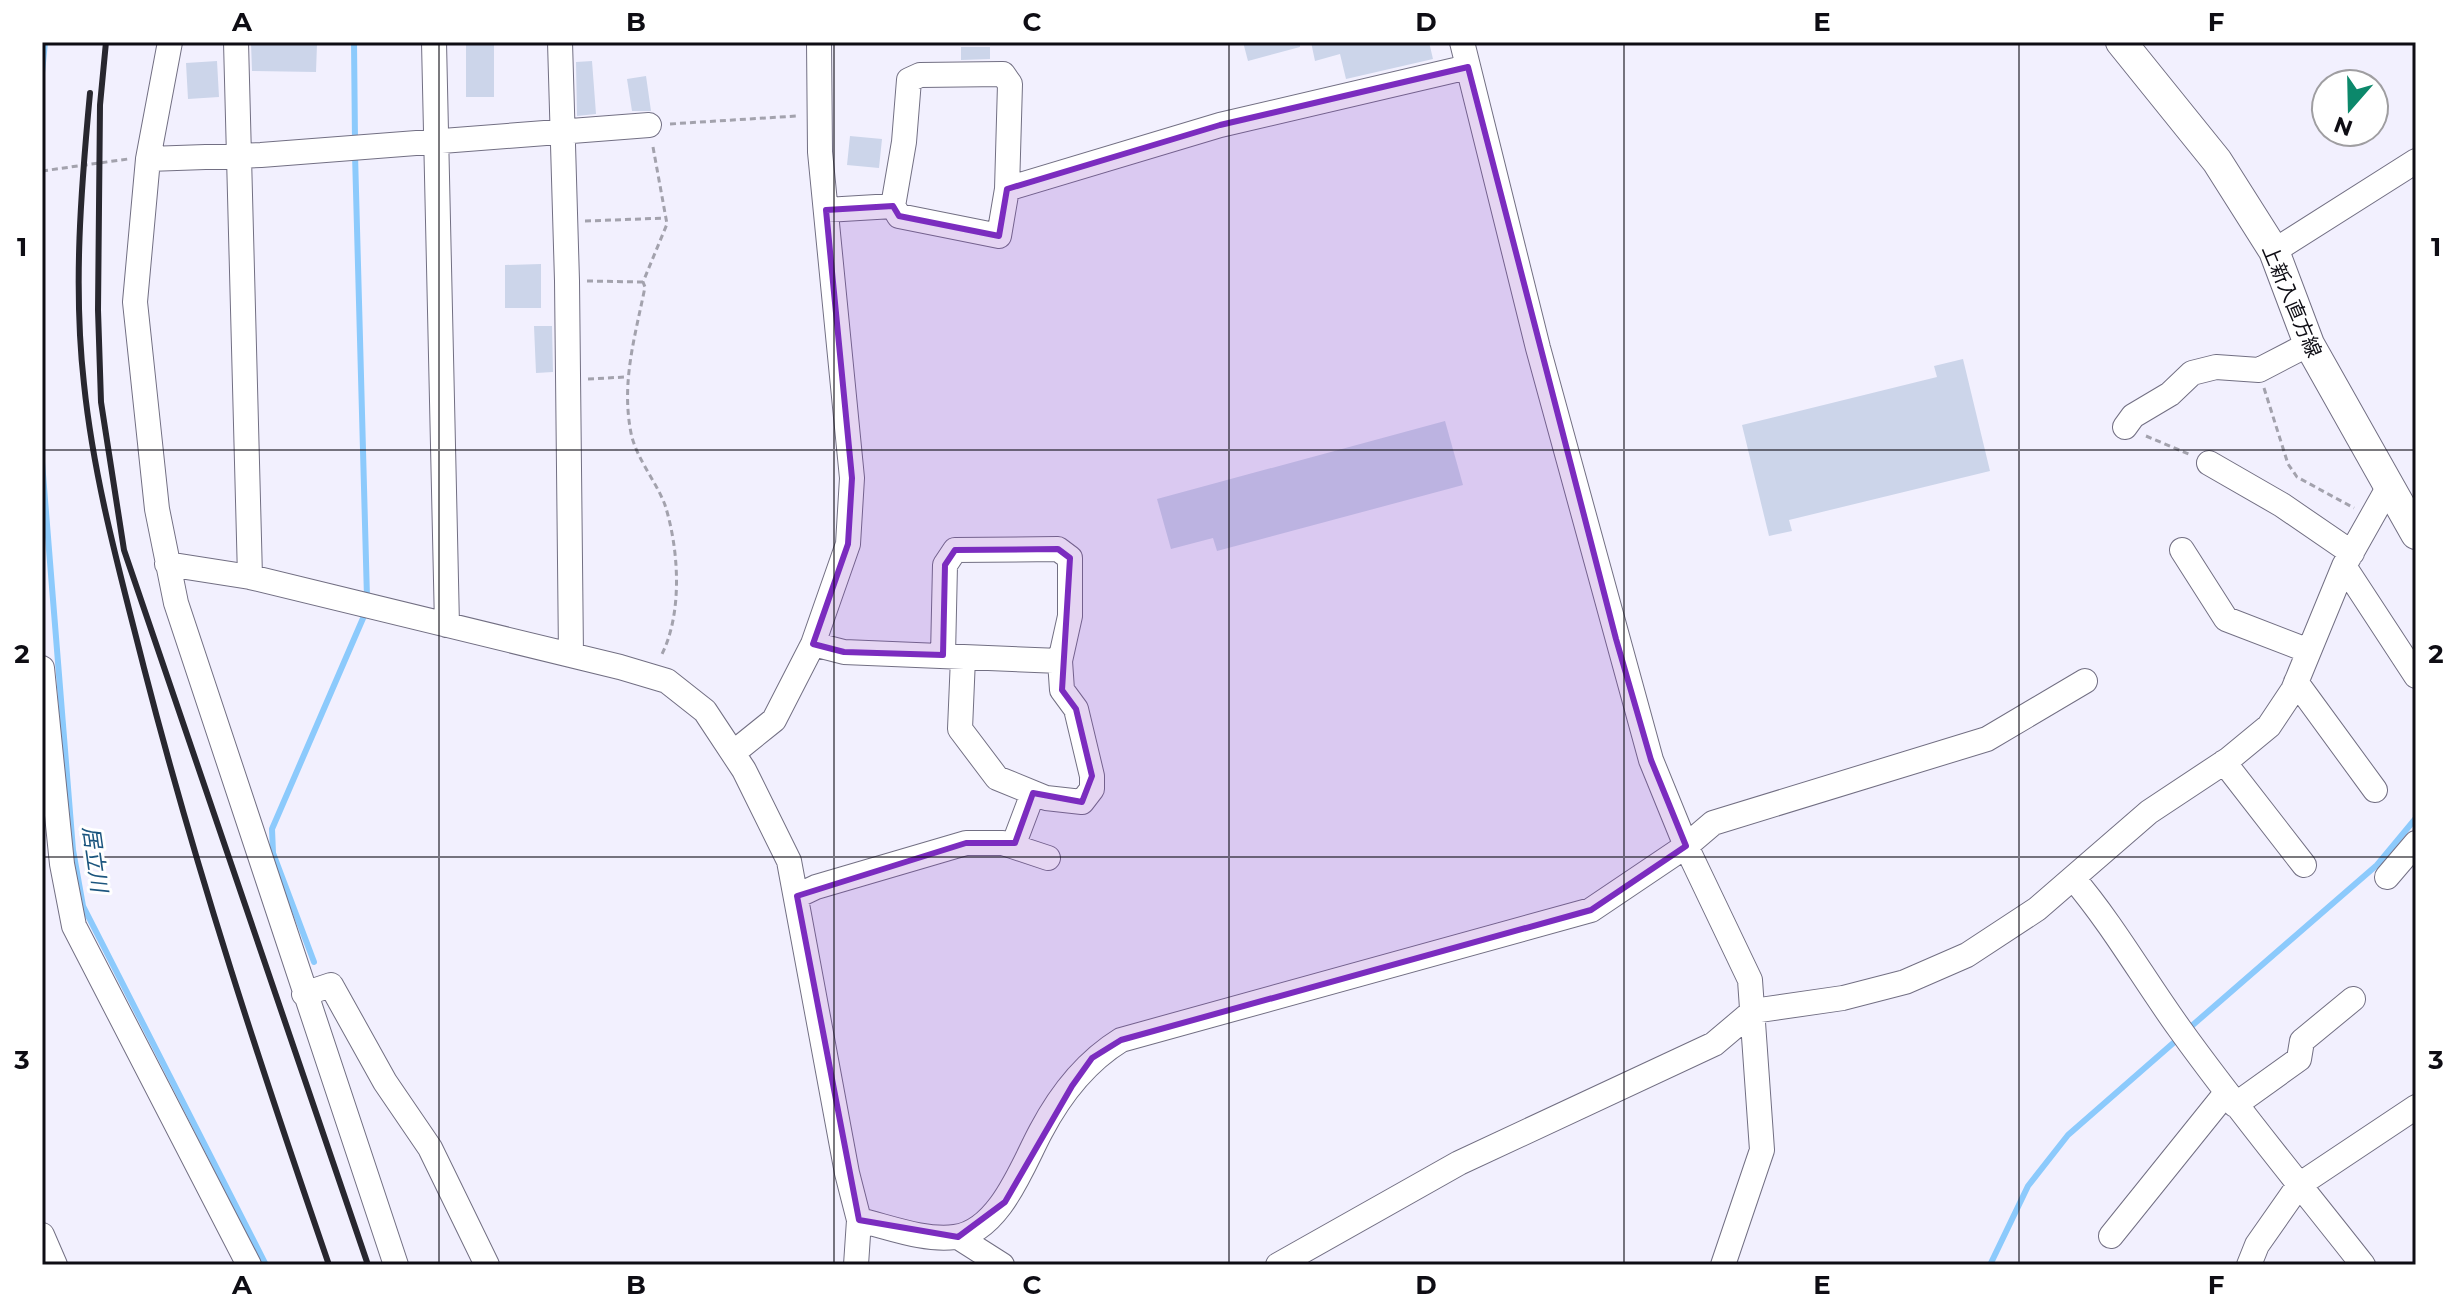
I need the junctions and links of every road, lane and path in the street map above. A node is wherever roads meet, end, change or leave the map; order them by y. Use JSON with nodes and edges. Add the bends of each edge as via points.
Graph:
{"nodes":[{"id":1,"x":170,"y":42,"type":"edge"},
{"id":2,"x":236,"y":42,"type":"edge"},
{"id":3,"x":434,"y":42,"type":"edge"},
{"id":4,"x":560,"y":42,"type":"edge"},
{"id":5,"x":819,"y":42,"type":"edge"},
{"id":6,"x":1462,"y":42,"type":"edge"},
{"id":7,"x":2121,"y":42,"type":"edge"},
{"id":8,"x":1468,"y":67,"type":"junction"},
{"id":9,"x":795,"y":119,"type":"dead end"},
{"id":10,"x":649,"y":125,"type":"junction"},
{"id":11,"x":562,"y":130,"type":"junction"},
{"id":12,"x":436,"y":142,"type":"junction"},
{"id":13,"x":239,"y":154,"type":"junction"},
{"id":14,"x":148,"y":159,"type":"junction"},
{"id":15,"x":2416,"y":161,"type":"edge"},
{"id":16,"x":44,"y":171,"type":"edge"},
{"id":17,"x":1007,"y":189,"type":"junction"},
{"id":18,"x":893,"y":206,"type":"junction"},
{"id":19,"x":826,"y":210,"type":"junction"},
{"id":20,"x":666,"y":218,"type":"junction"},
{"id":21,"x":565,"y":222,"type":"junction"},
{"id":22,"x":2274,"y":251,"type":"junction"},
{"id":23,"x":567,"y":281,"type":"junction"},
{"id":24,"x":643,"y":282,"type":"junction"},
{"id":25,"x":2309,"y":344,"type":"junction"},
{"id":26,"x":2259,"y":370,"type":"junction"},
{"id":27,"x":625,"y":377,"type":"junction"},
{"id":28,"x":569,"y":381,"type":"junction"},
{"id":29,"x":2125,"y":427,"type":"joint"},
{"id":30,"x":2209,"y":463,"type":"joint"},
{"id":31,"x":2388,"y":488,"type":"junction"},
{"id":32,"x":2371,"y":519,"type":"junction"},
{"id":33,"x":2416,"y":534,"type":"edge"},
{"id":34,"x":2182,"y":550,"type":"dead end"},
{"id":35,"x":2348,"y":560,"type":"junction"},
{"id":36,"x":167,"y":564,"type":"junction"},
{"id":37,"x":250,"y":577,"type":"junction"},
{"id":38,"x":447,"y":625,"type":"junction"},
{"id":39,"x":813,"y":644,"type":"junction"},
{"id":40,"x":2309,"y":651,"type":"junction"},
{"id":41,"x":571,"y":655,"type":"junction"},
{"id":42,"x":953,"y":656,"type":"junction"},
{"id":43,"x":1060,"y":661,"type":"junction"},
{"id":44,"x":42,"y":668,"type":"edge"},
{"id":45,"x":650,"y":676,"type":"junction"},
{"id":46,"x":2416,"y":676,"type":"edge"},
{"id":47,"x":2085,"y":681,"type":"dead end"},
{"id":48,"x":2296,"y":682,"type":"junction"},
{"id":49,"x":733,"y":753,"type":"junction"},
{"id":50,"x":2224,"y":762,"type":"junction"},
{"id":51,"x":2375,"y":790,"type":"dead end"},
{"id":52,"x":1033,"y":793,"type":"junction"},
{"id":53,"x":2416,"y":843,"type":"edge"},
{"id":54,"x":1013,"y":846,"type":"junction"},
{"id":55,"x":1686,"y":846,"type":"junction"},
{"id":56,"x":1048,"y":858,"type":"dead end"},
{"id":57,"x":2304,"y":865,"type":"dead end"},
{"id":58,"x":2387,"y":877,"type":"dead end"},
{"id":59,"x":2073,"y":878,"type":"junction"},
{"id":60,"x":797,"y":896,"type":"junction"},
{"id":61,"x":304,"y":994,"type":"junction"},
{"id":62,"x":2353,"y":999,"type":"dead end"},
{"id":63,"x":1753,"y":1011,"type":"junction"},
{"id":64,"x":2231,"y":1099,"type":"junction"},
{"id":65,"x":2416,"y":1107,"type":"edge"},
{"id":66,"x":2299,"y":1185,"type":"junction"},
{"id":67,"x":859,"y":1220,"type":"junction"},
{"id":68,"x":42,"y":1235,"type":"edge"},
{"id":69,"x":2111,"y":1236,"type":"dead end"},
{"id":70,"x":958,"y":1237,"type":"junction"},
{"id":71,"x":55,"y":1265,"type":"edge"},
{"id":72,"x":249,"y":1265,"type":"edge"},
{"id":73,"x":396,"y":1265,"type":"edge"},
{"id":74,"x":487,"y":1265,"type":"edge"},
{"id":75,"x":856,"y":1265,"type":"edge"},
{"id":76,"x":1002,"y":1265,"type":"edge"},
{"id":77,"x":1278,"y":1265,"type":"edge"},
{"id":78,"x":1723,"y":1265,"type":"edge"},
{"id":79,"x":2249,"y":1265,"type":"edge"},
{"id":80,"x":2363,"y":1265,"type":"edge"}],
"edges":[{"from":1,"to":14,"type":"street"},
{"from":2,"to":13,"type":"street"},
{"from":3,"to":12,"type":"street"},
{"from":4,"to":11,"type":"street"},
{"from":5,"to":19,"type":"street"},
{"from":6,"to":8,"type":"street"},
{"from":7,"to":22,"type":"main road","name":"上新入直方線","via":[[2217,161]]},
{"from":8,"to":17,"type":"street","via":[[1220,125]]},
{"from":8,"to":55,"type":"street","via":[[1616,639],[1651,760]]},
{"from":9,"to":10,"type":"path"},
{"from":10,"to":11,"type":"street"},
{"from":10,"to":20,"type":"path"},
{"from":11,"to":12,"type":"street"},
{"from":11,"to":21,"type":"street"},
{"from":12,"to":13,"type":"street"},
{"from":12,"to":38,"type":"street"},
{"from":13,"to":14,"type":"street"},
{"from":13,"to":37,"type":"street"},
{"from":14,"to":16,"type":"path"},
{"from":14,"to":36,"type":"street","via":[[135,302]]},
{"from":15,"to":22,"type":"street"},
{"from":17,"to":18,"type":"street","via":[[999,236],[899,216]]},
{"from":17,"to":18,"type":"street","via":[[1010,84],[1003,74],[920,75],[909,80]]},
{"from":18,"to":19,"type":"street"},
{"from":19,"to":39,"type":"street","via":[[852,478],[848,544]]},
{"from":20,"to":21,"type":"path"},
{"from":20,"to":24,"type":"path"},
{"from":21,"to":23,"type":"street"},
{"from":22,"to":25,"type":"main road","name":"上新入直方線"},
{"from":23,"to":24,"type":"path"},
{"from":23,"to":28,"type":"street"},
{"from":24,"to":27,"type":"path"},
{"from":25,"to":26,"type":"street"},
{"from":25,"to":31,"type":"main road","name":"上新入直方線"},
{"from":26,"to":29,"type":"street","via":[[2216,367],[2192,373]]},
{"from":26,"to":32,"type":"path","via":[[2288,464],[2297,477]]},
{"from":27,"to":28,"type":"path"},
{"from":27,"to":45,"type":"path","via":[[631,436],[665,505],[676,557],[672,627]]},
{"from":28,"to":41,"type":"street"},
{"from":29,"to":30,"type":"path"},
{"from":30,"to":35,"type":"street","via":[[2282,505]]},
{"from":31,"to":32,"type":"street"},
{"from":31,"to":33,"type":"main road","name":"上新入直方線"},
{"from":32,"to":35,"type":"street"},
{"from":34,"to":40,"type":"street","via":[[2226,619]]},
{"from":35,"to":40,"type":"street"},
{"from":35,"to":46,"type":"street"},
{"from":36,"to":37,"type":"street"},
{"from":36,"to":61,"type":"street"},
{"from":37,"to":38,"type":"street"},
{"from":38,"to":41,"type":"street"},
{"from":39,"to":42,"type":"street","via":[[844,652]]},
{"from":39,"to":49,"type":"street","via":[[774,720]]},
{"from":40,"to":48,"type":"street"},
{"from":41,"to":45,"type":"street"},
{"from":42,"to":43,"type":"street"},
{"from":42,"to":43,"type":"street","via":[[945,565],[955,550],[1058,549],[1070,558],[1070,616]]},
{"from":42,"to":52,"type":"street","via":[[960,729],[997,778]]},
{"from":43,"to":52,"type":"street","via":[[1062,690],[1081,725],[1092,789],[1082,802]]},
{"from":44,"to":72,"type":"street","via":[[62,864],[74,926]]},
{"from":45,"to":49,"type":"street","via":[[667,681],[705,711]]},
{"from":47,"to":55,"type":"street","via":[[1987,739],[1713,823]]},
{"from":48,"to":50,"type":"street","via":[[2269,726]]},
{"from":48,"to":51,"type":"street"},
{"from":49,"to":60,"type":"street","via":[[789,861]]},
{"from":50,"to":57,"type":"street"},
{"from":50,"to":59,"type":"street","via":[[2149,812]]},
{"from":52,"to":54,"type":"street"},
{"from":53,"to":58,"type":"street"},
{"from":54,"to":56,"type":"street"},
{"from":54,"to":60,"type":"street","via":[[966,843]]},
{"from":55,"to":63,"type":"street","via":[[1739,951],[1750,980]]},
{"from":55,"to":70,"type":"street","via":[[1591,910],[1121,1040],[1092,1058],[1041,1130],[1005,1202]]},
{"from":59,"to":63,"type":"street","via":[[1967,955],[1905,982],[1843,998]]},
{"from":59,"to":64,"type":"street","via":[[2106,917]]},
{"from":60,"to":67,"type":"street"},
{"from":61,"to":73,"type":"street"},
{"from":61,"to":74,"type":"street","via":[[331,985],[385,1082],[430,1148]]},
{"from":62,"to":64,"type":"street","via":[[2302,1041],[2299,1059]]},
{"from":63,"to":77,"type":"street","via":[[1714,1044],[1459,1163]]},
{"from":63,"to":78,"type":"street","via":[[1762,1150]]},
{"from":64,"to":66,"type":"street"},
{"from":64,"to":69,"type":"street"},
{"from":65,"to":66,"type":"street"},
{"from":66,"to":79,"type":"street"},
{"from":66,"to":80,"type":"street"},
{"from":67,"to":70,"type":"street"},
{"from":67,"to":75,"type":"street"},
{"from":68,"to":71,"type":"street"},
{"from":70,"to":76,"type":"street"}]}
